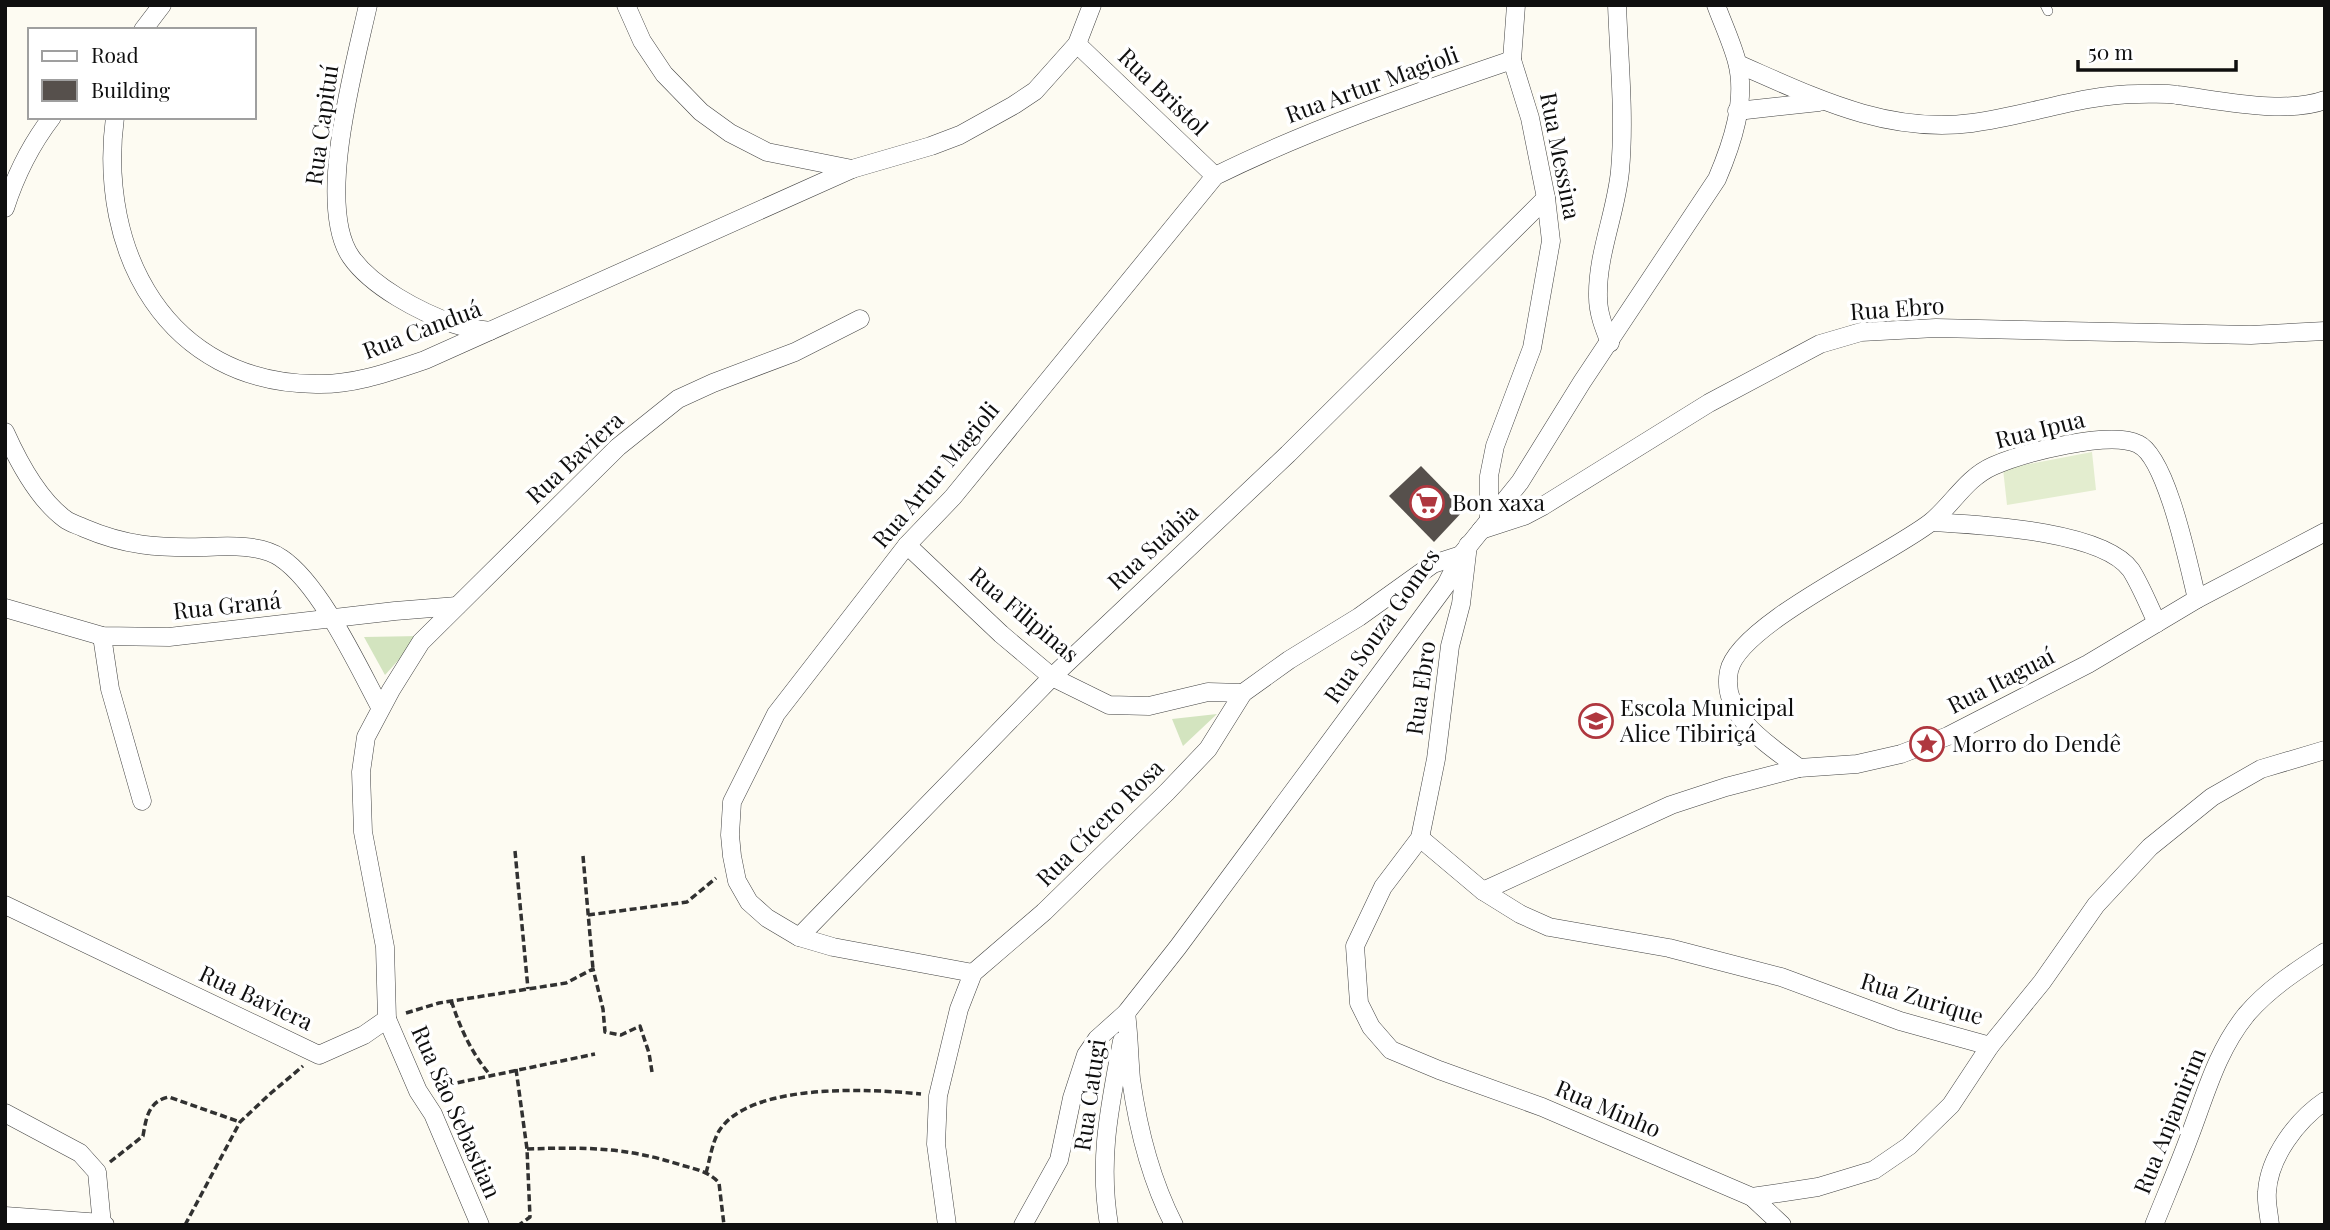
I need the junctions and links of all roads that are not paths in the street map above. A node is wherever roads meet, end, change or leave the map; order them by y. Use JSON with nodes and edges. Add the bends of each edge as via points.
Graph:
{"nodes":[{"id":1,"x":162,"y":5,"type":"edge"},
{"id":2,"x":368,"y":5,"type":"edge"},
{"id":3,"x":626,"y":5,"type":"edge"},
{"id":4,"x":1092,"y":5,"type":"edge"},
{"id":5,"x":1516,"y":5,"type":"edge"},
{"id":6,"x":1616,"y":5,"type":"edge"},
{"id":7,"x":1716,"y":5,"type":"edge"},
{"id":8,"x":144,"y":28,"type":"edge"},
{"id":9,"x":1077,"y":44,"type":"junction"},
{"id":10,"x":1513,"y":60,"type":"junction"},
{"id":11,"x":1738,"y":64,"type":"junction"},
{"id":12,"x":2325,"y":100,"type":"edge"},
{"id":13,"x":1822,"y":102,"type":"junction"},
{"id":14,"x":1737,"y":111,"type":"junction"},
{"id":15,"x":51,"y":119,"type":"edge"},
{"id":16,"x":115,"y":119,"type":"edge"},
{"id":17,"x":852,"y":169,"type":"junction"},
{"id":18,"x":1215,"y":177,"type":"junction"},
{"id":19,"x":1546,"y":198,"type":"junction"},
{"id":20,"x":5,"y":208,"type":"edge"},
{"id":21,"x":860,"y":319,"type":"dead end"},
{"id":22,"x":490,"y":331,"type":"junction"},
{"id":23,"x":2325,"y":331,"type":"edge"},
{"id":24,"x":1610,"y":343,"type":"junction"},
{"id":25,"x":5,"y":432,"type":"edge"},
{"id":26,"x":1932,"y":522,"type":"junction"},
{"id":27,"x":1485,"y":525,"type":"junction"},
{"id":28,"x":2325,"y":532,"type":"edge"},
{"id":29,"x":907,"y":545,"type":"junction"},
{"id":30,"x":1464,"y":550,"type":"junction"},
{"id":31,"x":2197,"y":599,"type":"junction"},
{"id":32,"x":457,"y":606,"type":"junction"},
{"id":33,"x":5,"y":608,"type":"edge"},
{"id":34,"x":331,"y":618,"type":"junction"},
{"id":35,"x":2157,"y":623,"type":"junction"},
{"id":36,"x":102,"y":636,"type":"junction"},
{"id":37,"x":1052,"y":677,"type":"junction"},
{"id":38,"x":1243,"y":693,"type":"junction"},
{"id":39,"x":380,"y":707,"type":"junction"},
{"id":40,"x":2325,"y":750,"type":"edge"},
{"id":41,"x":1799,"y":768,"type":"junction"},
{"id":42,"x":142,"y":801,"type":"dead end"},
{"id":43,"x":1420,"y":838,"type":"junction"},
{"id":44,"x":1483,"y":891,"type":"junction"},
{"id":45,"x":5,"y":905,"type":"edge"},
{"id":46,"x":799,"y":937,"type":"junction"},
{"id":47,"x":2325,"y":952,"type":"edge"},
{"id":48,"x":973,"y":973,"type":"junction"},
{"id":49,"x":1126,"y":1013,"type":"junction"},
{"id":50,"x":387,"y":1019,"type":"junction"},
{"id":51,"x":1990,"y":1046,"type":"junction"},
{"id":52,"x":2325,"y":1101,"type":"edge"},
{"id":53,"x":5,"y":1113,"type":"edge"},
{"id":54,"x":1752,"y":1197,"type":"junction"},
{"id":55,"x":5,"y":1216,"type":"edge"},
{"id":56,"x":102,"y":1220,"type":"edge"},
{"id":57,"x":480,"y":1225,"type":"edge"},
{"id":58,"x":947,"y":1225,"type":"edge"},
{"id":59,"x":1023,"y":1225,"type":"edge"},
{"id":60,"x":1109,"y":1225,"type":"edge"},
{"id":61,"x":1174,"y":1225,"type":"edge"},
{"id":62,"x":1782,"y":1225,"type":"edge"},
{"id":63,"x":2154,"y":1225,"type":"edge"},
{"id":64,"x":2270,"y":1225,"type":"edge"}],
"edges":[{"from":1,"to":8,"type":"street"},
{"from":2,"to":22,"type":"street","name":"Rua Capituí","via":[[339,158],[336,195],[341,234],[351,257],[383,288],[454,324]]},
{"from":3,"to":17,"type":"street","via":[[664,74],[701,112],[767,152]]},
{"from":4,"to":9,"type":"street"},
{"from":5,"to":10,"type":"street","name":"Rua Messina"},
{"from":6,"to":24,"type":"street","via":[[1620,172],[1598,297]]},
{"from":7,"to":11,"type":"street"},
{"from":9,"to":17,"type":"street","name":"Rua Canduá","via":[[1035,91],[988,121],[932,146]]},
{"from":9,"to":18,"type":"street","name":"Rua Bristol"},
{"from":10,"to":18,"type":"street","name":"Rua Artur Magioli","via":[[1271,149]]},
{"from":10,"to":19,"type":"street","name":"Rua Messina"},
{"from":11,"to":13,"type":"street"},
{"from":11,"to":14,"type":"street","name":"Rua Souza Gomes"},
{"from":12,"to":13,"type":"street","via":[[2262,106],[2173,94],[2111,94],[1972,123],[1935,126],[1898,124]]},
{"from":13,"to":14,"type":"street"},
{"from":14,"to":24,"type":"street","name":"Rua Souza Gomes","via":[[1731,146],[1717,178]]},
{"from":15,"to":20,"type":"street"},
{"from":16,"to":22,"type":"street","name":"Rua Canduá","via":[[113,186],[128,255],[145,291],[167,319],[194,345],[225,365],[282,382],[352,382],[425,360]]},
{"from":17,"to":22,"type":"street","name":"Rua Canduá"},
{"from":18,"to":29,"type":"street","name":"Rua Artur Magioli","via":[[953,498]]},
{"from":19,"to":27,"type":"street","name":"Rua Messina","via":[[1551,240],[1532,348],[1495,446]]},
{"from":19,"to":37,"type":"street","name":"Rua Suábia","via":[[1288,454]]},
{"from":21,"to":32,"type":"street","name":"Rua Baviera","via":[[795,352],[678,399],[618,447]]},
{"from":23,"to":27,"type":"street","name":"Rua Ebro","via":[[2251,335],[1936,328],[1861,332],[1820,344],[1709,403],[1524,516]]},
{"from":24,"to":27,"type":"street","name":"Rua Souza Gomes","via":[[1520,481]]},
{"from":25,"to":34,"type":"street","via":[[17,460],[65,519],[122,542],[160,548],[254,549],[280,556]]},
{"from":26,"to":31,"type":"street","name":"Rua Ipua","via":[[1963,486],[1992,466],[2062,446],[2113,439],[2139,444],[2157,466],[2172,505]]},
{"from":26,"to":35,"type":"street","via":[[2004,527],[2106,550],[2130,569]]},
{"from":26,"to":41,"type":"street","name":"Rua Ipua","via":[[1748,640],[1729,669],[1728,688],[1738,716]]},
{"from":27,"to":30,"type":"street","name":"Rua Souza Gomes"},
{"from":28,"to":31,"type":"street","name":"Rua Itaguaí"},
{"from":29,"to":37,"type":"street","name":"Rua Filipinas"},
{"from":29,"to":46,"type":"street","name":"Rua Artur Magioli","via":[[776,714],[732,802],[730,835],[737,881],[749,902],[766,918]]},
{"from":30,"to":38,"type":"street","name":"Rua Cícero Rosa","via":[[1433,564]]},
{"from":30,"to":43,"type":"street","name":"Rua Ebro","via":[[1461,604],[1450,646],[1436,759]]},
{"from":30,"to":49,"type":"street","name":"Rua Souza Gomes","via":[[1446,585]]},
{"from":31,"to":35,"type":"street","name":"Rua Itaguaí"},
{"from":32,"to":34,"type":"street","name":"Rua Graná"},
{"from":32,"to":39,"type":"street","name":"Rua Baviera","via":[[421,642]]},
{"from":33,"to":36,"type":"street","name":"Rua Graná"},
{"from":34,"to":36,"type":"street","name":"Rua Graná","via":[[169,637]]},
{"from":34,"to":39,"type":"street"},
{"from":35,"to":41,"type":"street","name":"Rua Itaguaí","via":[[2088,664],[1937,740],[1857,764]]},
{"from":36,"to":42,"type":"street","via":[[110,689]]},
{"from":37,"to":38,"type":"street","name":"Rua Filipinas","via":[[1123,707],[1149,706],[1208,692]]},
{"from":37,"to":46,"type":"street","name":"Rua Suábia"},
{"from":38,"to":48,"type":"street","name":"Rua Cícero Rosa","via":[[1208,750],[1044,912]]},
{"from":39,"to":50,"type":"street","name":"Rua Baviera","via":[[366,737],[361,772],[363,832],[385,947]]},
{"from":40,"to":51,"type":"street","name":"Rua Zurique","via":[[2261,769],[2212,797],[2150,847],[2096,905]]},
{"from":41,"to":44,"type":"street","name":"Rua Itaguaí","via":[[1671,805]]},
{"from":43,"to":44,"type":"street","name":"Rua Zurique"},
{"from":43,"to":54,"type":"street","name":"Rua Minho","via":[[1383,887],[1355,946],[1359,1003],[1371,1027],[1391,1050],[1542,1107]]},
{"from":44,"to":51,"type":"street","name":"Rua Zurique","via":[[1549,927],[1669,948],[1781,977],[1900,1021]]},
{"from":45,"to":50,"type":"street","name":"Rua Baviera","via":[[318,1055],[364,1035]]},
{"from":46,"to":48,"type":"street","name":"Rua Artur Magioli"},
{"from":47,"to":63,"type":"street","name":"Rua Anjamirim","via":[[2280,982],[2246,1015],[2221,1053]]},
{"from":48,"to":58,"type":"street","name":"Rua Cícero Rosa","via":[[958,1009],[938,1096],[936,1144]]},
{"from":49,"to":59,"type":"street","name":"Rua Souza Gomes","via":[[1086,1055],[1059,1160]]},
{"from":49,"to":60,"type":"street","name":"Rua Catugi","via":[[1105,1141]]},
{"from":49,"to":61,"type":"street","via":[[1144,1145],[1153,1180]]},
{"from":50,"to":57,"type":"street","name":"Rua São Sebastian"},
{"from":51,"to":54,"type":"street","via":[[1951,1105],[1909,1146],[1874,1170],[1818,1187]]},
{"from":52,"to":64,"type":"street","via":[[2301,1122],[2277,1156],[2266,1191]]},
{"from":53,"to":56,"type":"street","via":[[80,1153],[97,1172]]},
{"from":54,"to":62,"type":"street"},
{"from":55,"to":56,"type":"street"}]}
